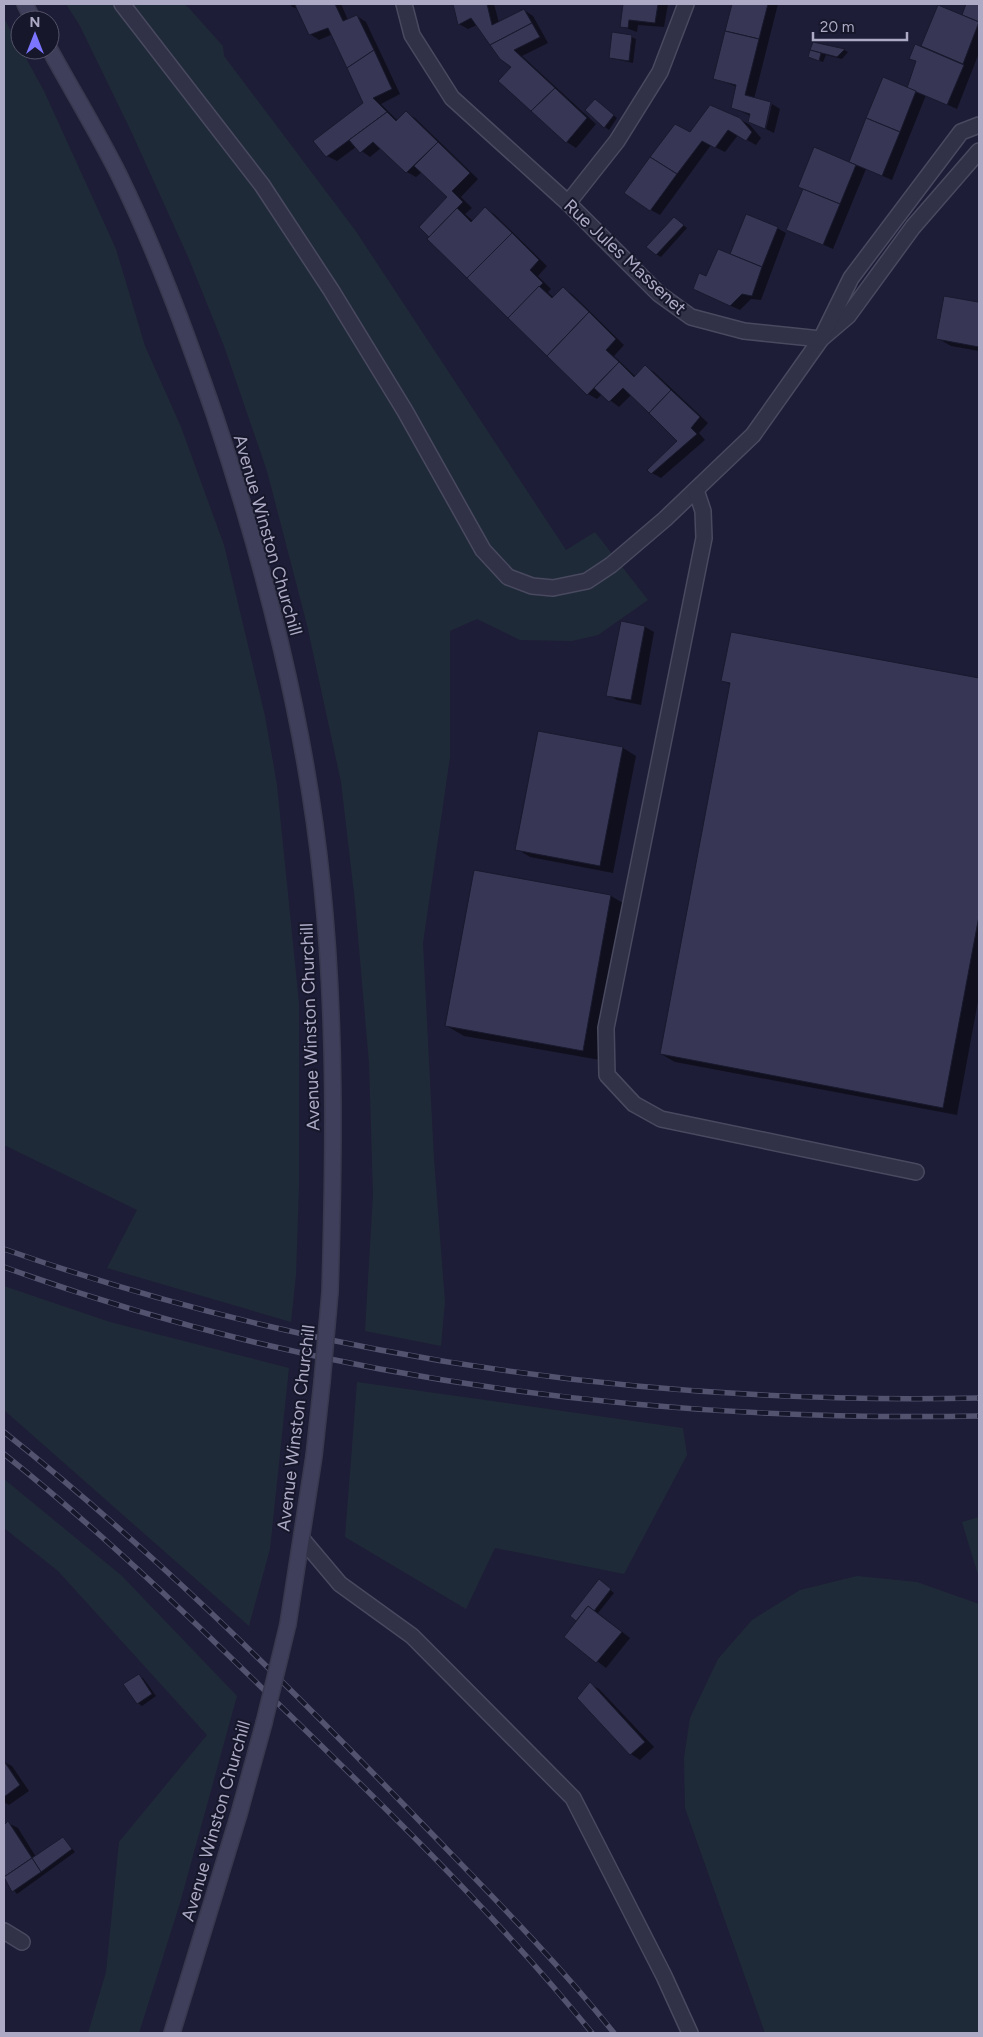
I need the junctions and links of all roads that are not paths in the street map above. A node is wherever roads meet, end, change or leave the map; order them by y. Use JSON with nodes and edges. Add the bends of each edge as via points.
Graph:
{"nodes":[{"id":1,"x":122,"y":4,"type":"edge"},
{"id":2,"x":404,"y":4,"type":"edge"},
{"id":3,"x":686,"y":4,"type":"edge"},
{"id":4,"x":56,"y":60,"type":"edge"},
{"id":5,"x":979,"y":125,"type":"edge"},
{"id":6,"x":979,"y":151,"type":"edge"},
{"id":7,"x":568,"y":203,"type":"junction"},
{"id":8,"x":821,"y":339,"type":"junction"},
{"id":9,"x":696,"y":490,"type":"junction"},
{"id":10,"x":916,"y":1172,"type":"dead end"},
{"id":11,"x":302,"y":1539,"type":"junction"},
{"id":12,"x":4,"y":1931,"type":"edge"},
{"id":13,"x":22,"y":1942,"type":"dead end"},
{"id":14,"x":172,"y":2033,"type":"edge"},
{"id":15,"x":690,"y":2033,"type":"edge"}],
"edges":[{"from":1,"to":9,"type":"street","via":[[262,185],[332,290],[483,550],[508,577],[532,586],[553,588],[587,581],[611,565]]},
{"from":2,"to":7,"type":"street","name":"Rue Jules Massenet","via":[[412,35],[452,98]]},
{"from":3,"to":7,"type":"street","via":[[660,72],[617,141]]},
{"from":4,"to":11,"type":"main road","name":"Avenue Winston Churchill","bridge":true,"via":[[119,175],[159,265],[198,368],[270,597],[309,785],[322,883],[331,998],[334,1112],[330,1292]]},
{"from":5,"to":8,"type":"street","via":[[961,132],[867,254],[851,278]]},
{"from":6,"to":8,"type":"street","via":[[913,227],[848,316]]},
{"from":7,"to":8,"type":"street","name":"Rue Jules Massenet","via":[[659,294],[690,318],[744,331]]},
{"from":8,"to":9,"type":"street","via":[[753,435]]},
{"from":9,"to":10,"type":"street","via":[[703,512],[704,538],[606,1028],[607,1075],[634,1104],[661,1119]]},
{"from":11,"to":14,"type":"main road","name":"Avenue Winston Churchill","bridge":true,"via":[[288,1624],[264,1723]]},
{"from":11,"to":15,"type":"street","via":[[340,1584],[412,1636],[573,1798]]},
{"from":12,"to":13,"type":"street"}]}
